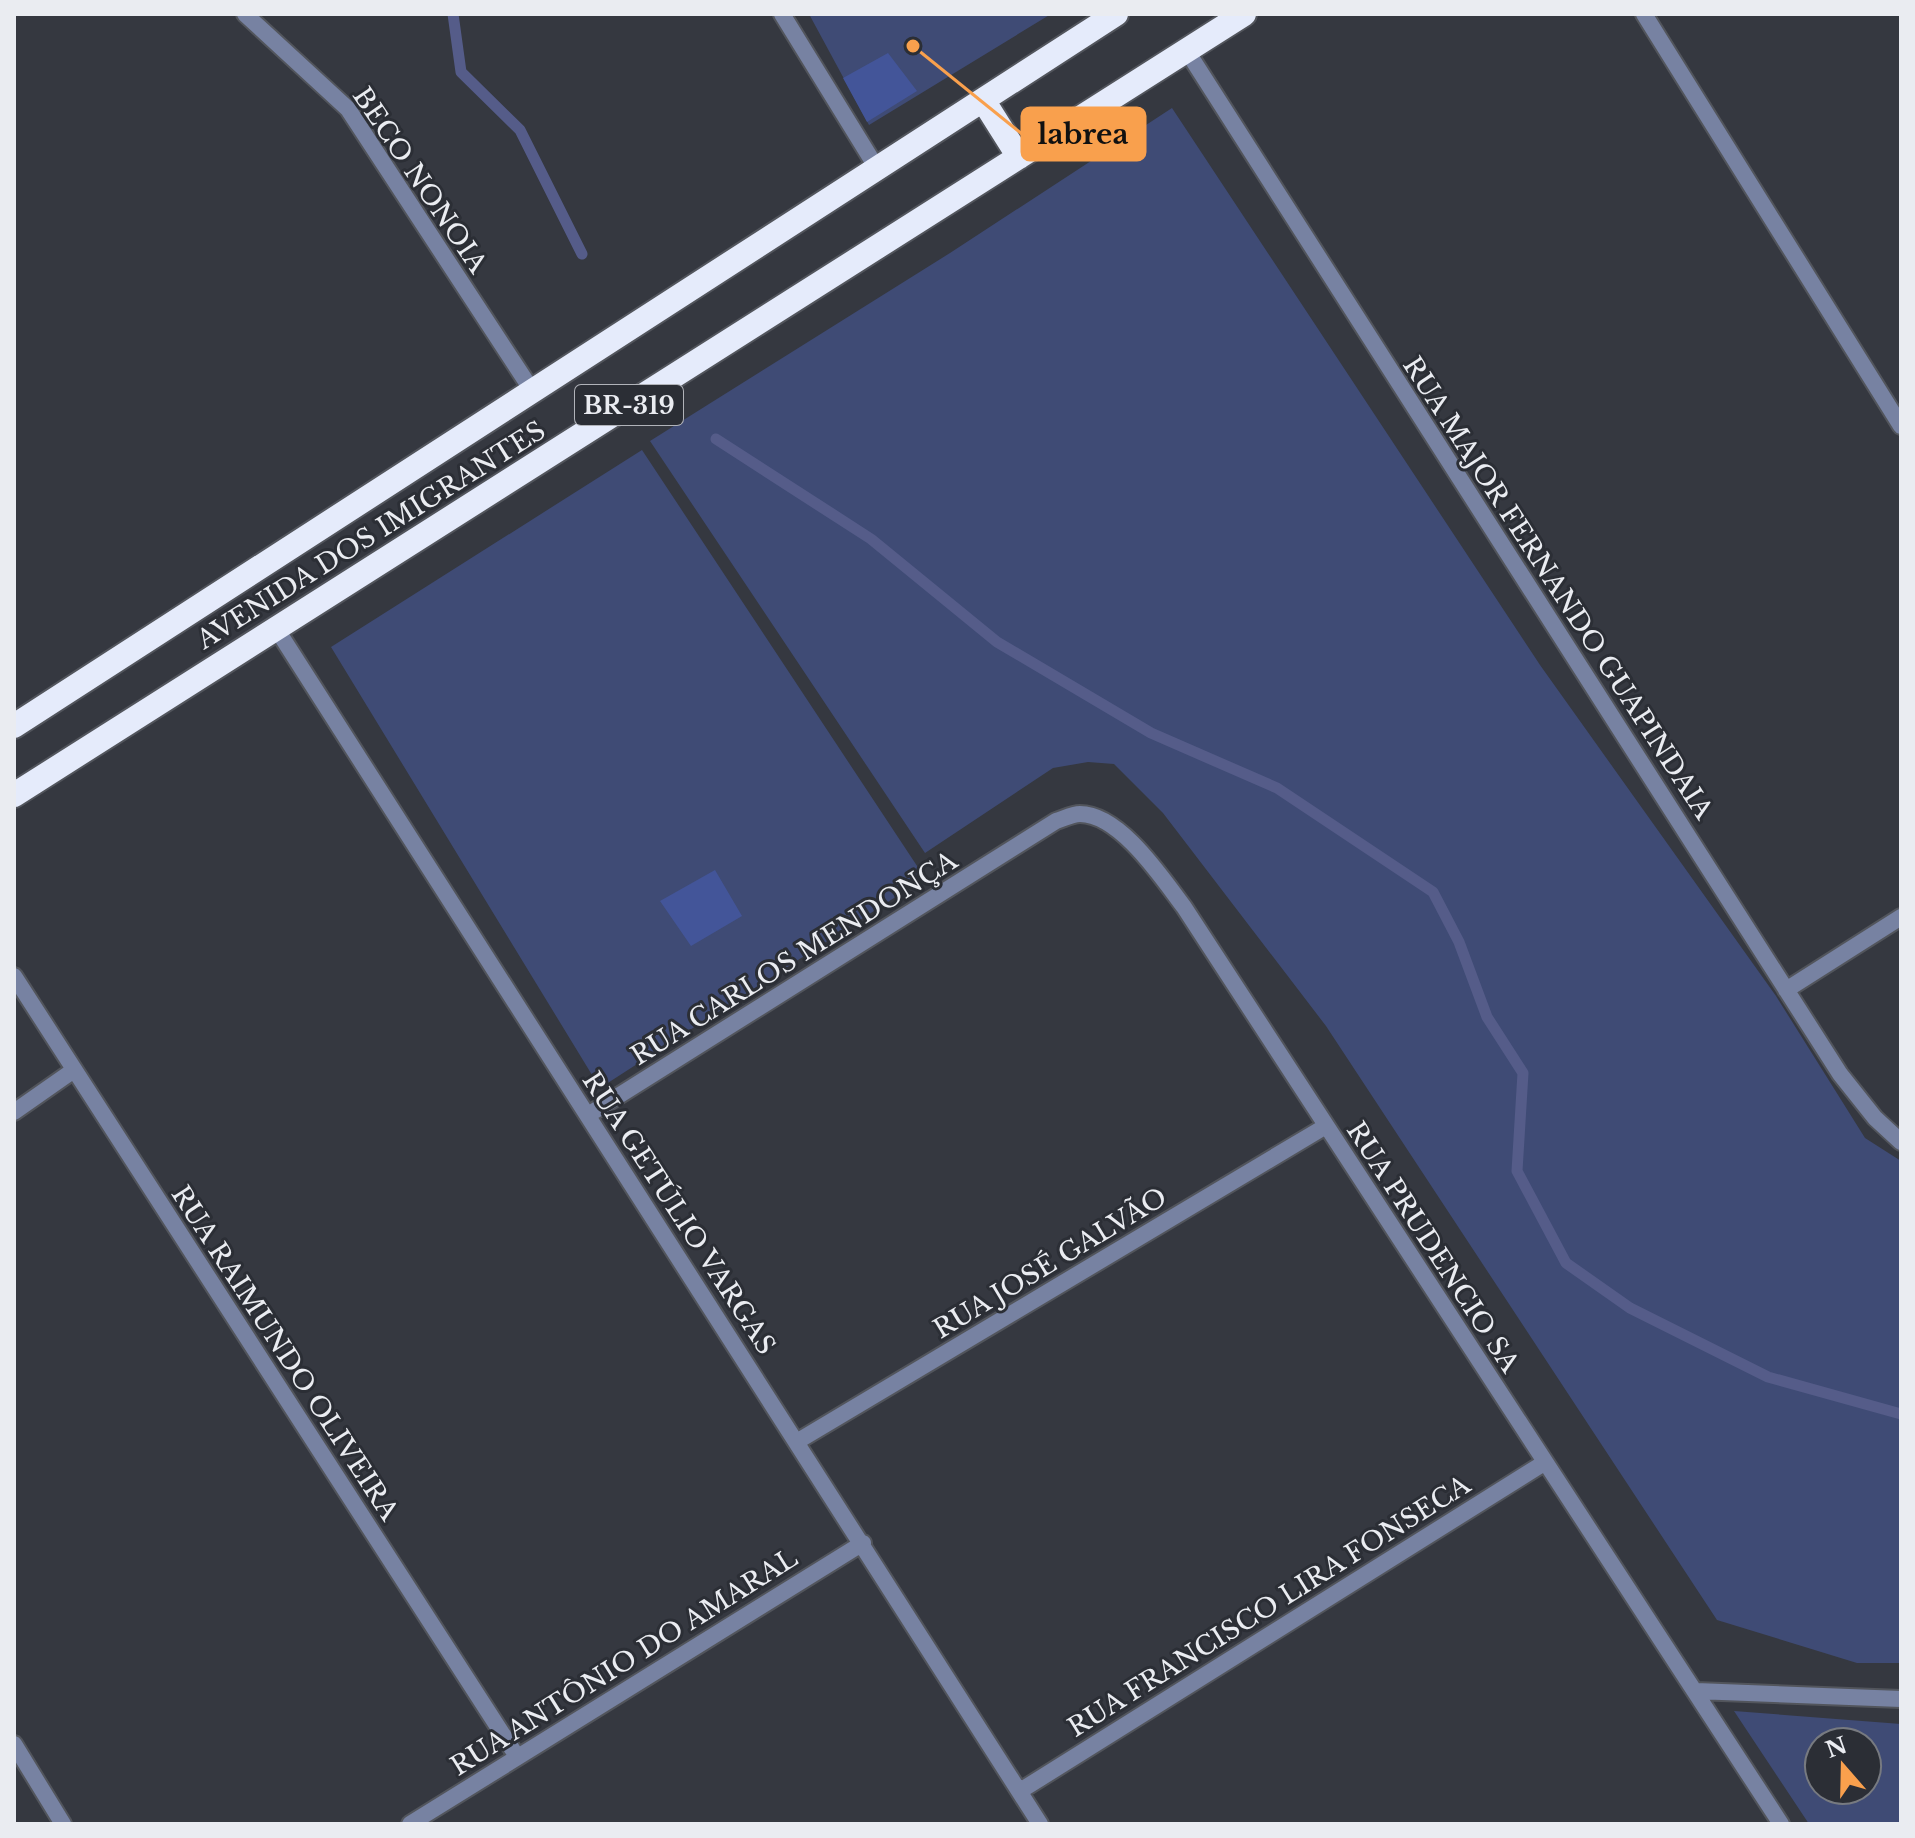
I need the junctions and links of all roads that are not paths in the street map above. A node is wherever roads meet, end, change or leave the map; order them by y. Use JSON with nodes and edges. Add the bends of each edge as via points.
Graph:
{"nodes":[{"id":1,"x":245,"y":14,"type":"edge"},
{"id":2,"x":782,"y":14,"type":"edge"},
{"id":3,"x":1116,"y":14,"type":"edge"},
{"id":4,"x":1244,"y":14,"type":"edge"},
{"id":5,"x":1644,"y":14,"type":"edge"},
{"id":6,"x":1187,"y":51,"type":"junction"},
{"id":7,"x":983,"y":100,"type":"junction"},
{"id":8,"x":1019,"y":157,"type":"junction"},
{"id":9,"x":878,"y":170,"type":"junction"},
{"id":10,"x":533,"y":392,"type":"junction"},
{"id":11,"x":1901,"y":426,"type":"edge"},
{"id":12,"x":276,"y":628,"type":"junction"},
{"id":13,"x":14,"y":726,"type":"edge"},
{"id":14,"x":14,"y":795,"type":"edge"},
{"id":15,"x":985,"y":867,"type":"joint"},
{"id":16,"x":1901,"y":917,"type":"edge"},
{"id":17,"x":14,"y":976,"type":"edge"},
{"id":18,"x":1786,"y":990,"type":"junction"},
{"id":19,"x":74,"y":1070,"type":"junction"},
{"id":20,"x":14,"y":1112,"type":"edge"},
{"id":21,"x":588,"y":1115,"type":"junction"},
{"id":22,"x":1326,"y":1126,"type":"junction"},
{"id":23,"x":1901,"y":1142,"type":"edge"},
{"id":24,"x":798,"y":1441,"type":"junction"},
{"id":25,"x":1544,"y":1463,"type":"junction"},
{"id":26,"x":863,"y":1543,"type":"junction"},
{"id":27,"x":1696,"y":1691,"type":"junction"},
{"id":28,"x":1901,"y":1699,"type":"edge"},
{"id":29,"x":14,"y":1744,"type":"edge"},
{"id":30,"x":516,"y":1755,"type":"junction"},
{"id":31,"x":1020,"y":1791,"type":"junction"},
{"id":32,"x":63,"y":1824,"type":"edge"},
{"id":33,"x":410,"y":1824,"type":"edge"},
{"id":34,"x":1040,"y":1824,"type":"edge"},
{"id":35,"x":1781,"y":1824,"type":"edge"}],
"edges":[{"from":1,"to":10,"type":"street","name":"BECO NONOIA","via":[[348,109]]},
{"from":2,"to":9,"type":"street"},
{"from":3,"to":7,"type":"highway","name":"AVENIDA DOS IMIGRANTES","number":"BR-319"},
{"from":4,"to":6,"type":"highway","name":"AVENIDA DOS IMIGRANTES","number":"BR-319"},
{"from":5,"to":11,"type":"street"},
{"from":6,"to":8,"type":"highway","name":"AVENIDA DOS IMIGRANTES","number":"BR-319"},
{"from":6,"to":18,"type":"street","name":"RUA MAJOR FERNANDO GUAPINDAIA"},
{"from":7,"to":8,"type":"highway"},
{"from":7,"to":9,"type":"highway","name":"AVENIDA DOS IMIGRANTES","number":"BR-319"},
{"from":8,"to":12,"type":"highway","name":"AVENIDA DOS IMIGRANTES","number":"BR-319"},
{"from":9,"to":10,"type":"highway","name":"AVENIDA DOS IMIGRANTES","number":"BR-319"},
{"from":10,"to":13,"type":"highway","name":"AVENIDA DOS IMIGRANTES","number":"BR-319"},
{"from":12,"to":14,"type":"highway","name":"AVENIDA DOS IMIGRANTES","number":"BR-319"},
{"from":12,"to":21,"type":"street","name":"RUA GETÚLIO VARGAS"},
{"from":15,"to":21,"type":"street","name":"RUA CARLOS MENDONÇA"},
{"from":15,"to":22,"type":"street","name":"RUA PRUDENCIO SA","via":[[1056,821],[1080,814],[1106,821],[1150,861],[1184,907]]},
{"from":16,"to":18,"type":"street"},
{"from":17,"to":19,"type":"street","name":"RUA RAIMUNDO OLIVEIRA"},
{"from":18,"to":23,"type":"street","name":"RUA MAJOR FERNANDO GUAPINDAIA","via":[[1840,1074]]},
{"from":19,"to":20,"type":"street"},
{"from":19,"to":30,"type":"street","name":"RUA RAIMUNDO OLIVEIRA"},
{"from":21,"to":24,"type":"street","name":"RUA GETÚLIO VARGAS"},
{"from":22,"to":24,"type":"street","name":"RUA JOSÉ GALVÃO"},
{"from":22,"to":25,"type":"street","name":"RUA PRUDENCIO SA"},
{"from":24,"to":26,"type":"street","name":"RUA GETÚLIO VARGAS"},
{"from":25,"to":27,"type":"street","name":"RUA PRUDENCIO SA"},
{"from":25,"to":31,"type":"street","name":"RUA FRANCISCO LIRA FONSECA"},
{"from":26,"to":30,"type":"street","name":"RUA ANTÔNIO DO AMARAL"},
{"from":26,"to":31,"type":"street","name":"RUA GETÚLIO VARGAS"},
{"from":27,"to":28,"type":"street"},
{"from":27,"to":35,"type":"street","name":"RUA PRUDENCIO SA"},
{"from":29,"to":32,"type":"street"},
{"from":30,"to":33,"type":"street","name":"RUA ANTÔNIO DO AMARAL"},
{"from":31,"to":34,"type":"street","name":"RUA GETÚLIO VARGAS"}]}
